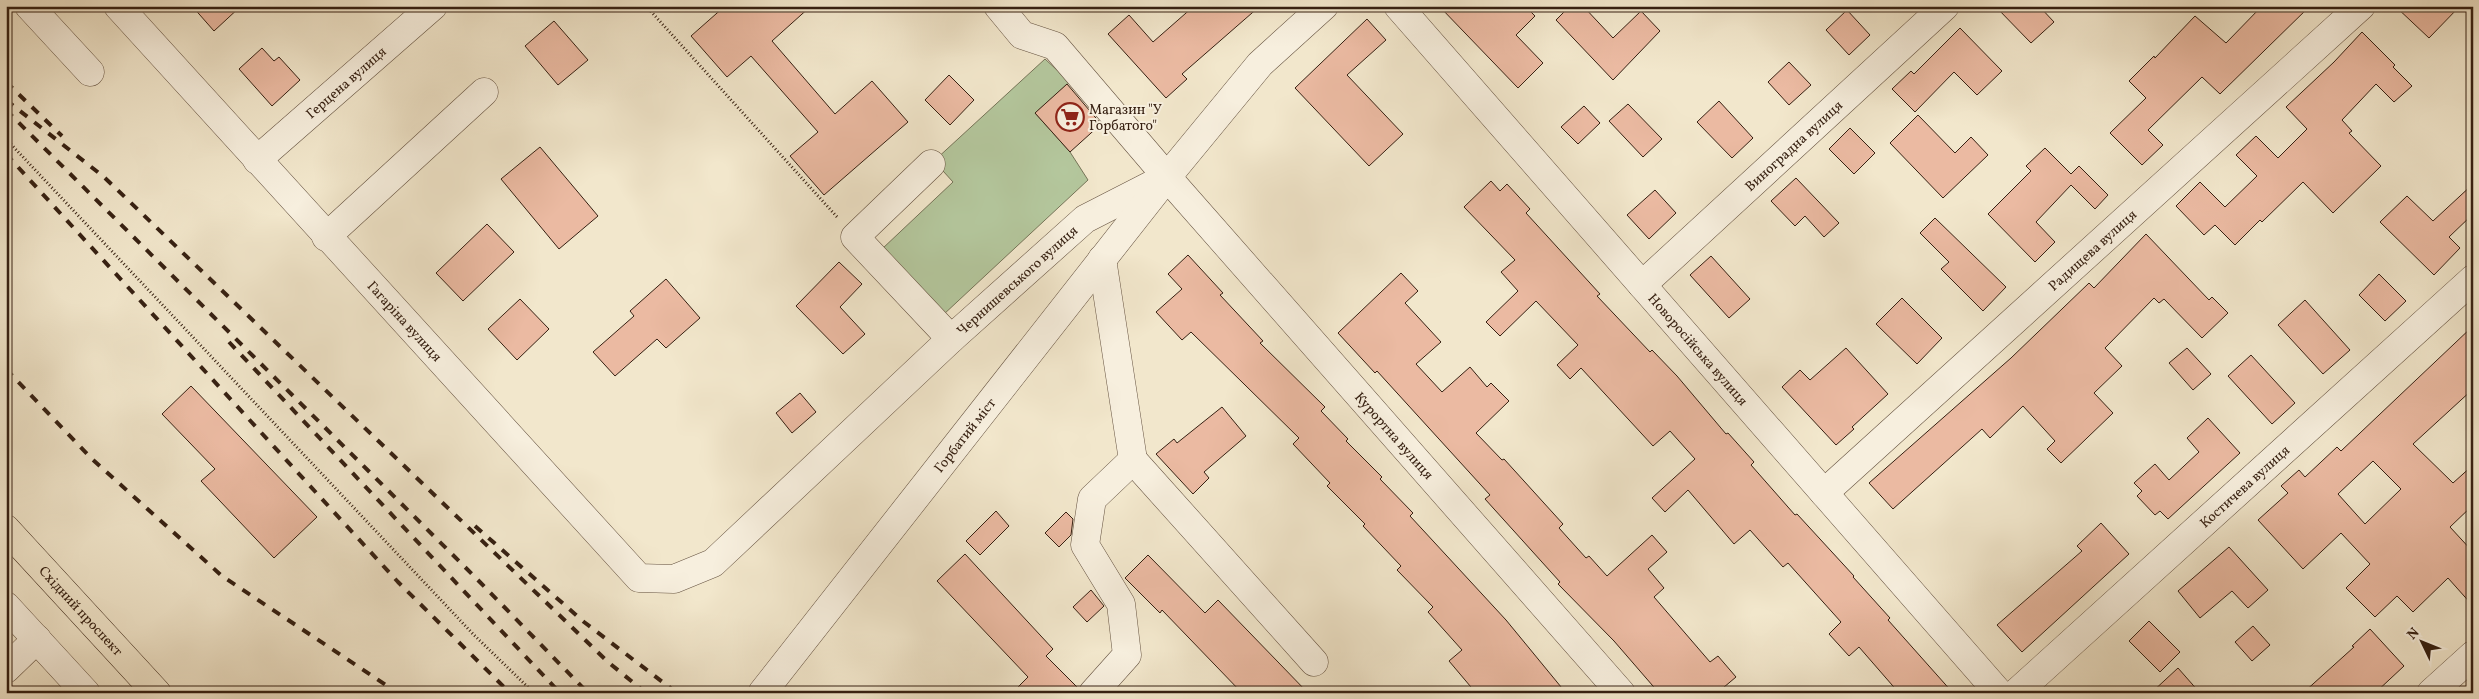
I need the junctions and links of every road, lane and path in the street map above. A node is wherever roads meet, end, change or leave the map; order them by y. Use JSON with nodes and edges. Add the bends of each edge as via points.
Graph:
{"nodes":[{"id":1,"x":29,"y":6,"type":"edge"},
{"id":2,"x":118,"y":6,"type":"edge"},
{"id":3,"x":433,"y":6,"type":"edge"},
{"id":4,"x":646,"y":6,"type":"edge"},
{"id":5,"x":998,"y":6,"type":"edge"},
{"id":6,"x":1324,"y":6,"type":"edge"},
{"id":7,"x":1398,"y":6,"type":"edge"},
{"id":8,"x":1945,"y":6,"type":"edge"},
{"id":9,"x":2361,"y":6,"type":"edge"},
{"id":10,"x":90,"y":72,"type":"dead end"},
{"id":11,"x":484,"y":92,"type":"dead end"},
{"id":12,"x":6,"y":139,"type":"edge"},
{"id":13,"x":257,"y":160,"type":"junction"},
{"id":14,"x":931,"y":164,"type":"dead end"},
{"id":15,"x":1167,"y":177,"type":"junction"},
{"id":16,"x":326,"y":237,"type":"junction"},
{"id":17,"x":855,"y":237,"type":"junction"},
{"id":18,"x":1102,"y":259,"type":"junction"},
{"id":19,"x":2473,"y":279,"type":"edge"},
{"id":20,"x":1642,"y":285,"type":"junction"},
{"id":21,"x":952,"y":339,"type":"junction"},
{"id":22,"x":1133,"y":460,"type":"junction"},
{"id":23,"x":1824,"y":494,"type":"junction"},
{"id":24,"x":6,"y":529,"type":"edge"},
{"id":25,"x":713,"y":563,"type":"joint"},
{"id":26,"x":6,"y":606,"type":"edge"},
{"id":27,"x":37,"y":639,"type":"junction"},
{"id":28,"x":2473,"y":655,"type":"edge"},
{"id":29,"x":1314,"y":662,"type":"dead end"},
{"id":30,"x":6,"y":669,"type":"edge"},
{"id":31,"x":86,"y":693,"type":"edge"},
{"id":32,"x":157,"y":693,"type":"edge"},
{"id":33,"x":534,"y":693,"type":"edge"},
{"id":34,"x":762,"y":693,"type":"edge"},
{"id":35,"x":1093,"y":693,"type":"edge"},
{"id":36,"x":1621,"y":693,"type":"edge"},
{"id":37,"x":1999,"y":693,"type":"edge"},
{"id":38,"x":2016,"y":693,"type":"edge"},
{"id":39,"x":2431,"y":693,"type":"edge"}],
"edges":[{"from":1,"to":10,"type":"street"},
{"from":2,"to":13,"type":"street","name":"Гагаріна вулиця"},
{"from":3,"to":13,"type":"street","name":"Герцена вулиця"},
{"from":4,"to":17,"type":"path"},
{"from":5,"to":15,"type":"street","name":"Курортна вулиця","via":[[1022,35],[1055,46]]},
{"from":6,"to":15,"type":"street","name":"Чернишевського вулиця","via":[[1260,64]]},
{"from":7,"to":20,"type":"street","name":"Новоросійська вулиця"},
{"from":8,"to":20,"type":"street","name":"Виноградна вулиця"},
{"from":9,"to":23,"type":"street","name":"Радищева вулиця"},
{"from":11,"to":16,"type":"street"},
{"from":12,"to":33,"type":"path","via":[[473,634]]},
{"from":13,"to":16,"type":"street","name":"Гагаріна вулиця"},
{"from":14,"to":17,"type":"street"},
{"from":15,"to":18,"type":"street","name":"Горбатий міст"},
{"from":15,"to":21,"type":"street","name":"Чернишевського вулиця","via":[[1085,219]]},
{"from":15,"to":36,"type":"street","name":"Курортна вулиця"},
{"from":16,"to":25,"type":"street","name":"Гагаріна вулиця","via":[[639,578],[674,579]]},
{"from":17,"to":21,"type":"street"},
{"from":18,"to":22,"type":"street"},
{"from":18,"to":34,"type":"street","name":"Горбатий міст"},
{"from":19,"to":38,"type":"street","name":"Костичева вулиця"},
{"from":20,"to":23,"type":"street","name":"Новоросійська вулиця"},
{"from":21,"to":25,"type":"street","name":"Чернишевського вулиця"},
{"from":22,"to":29,"type":"street"},
{"from":22,"to":35,"type":"street","via":[[1092,499],[1085,546],[1121,604],[1127,655]]},
{"from":23,"to":37,"type":"street","name":"Новоросійська вулиця"},
{"from":24,"to":32,"type":"main road","name":"Східний проспект"},
{"from":26,"to":27,"type":"street"},
{"from":27,"to":30,"type":"street"},
{"from":27,"to":31,"type":"street"},
{"from":28,"to":39,"type":"street"}]}
